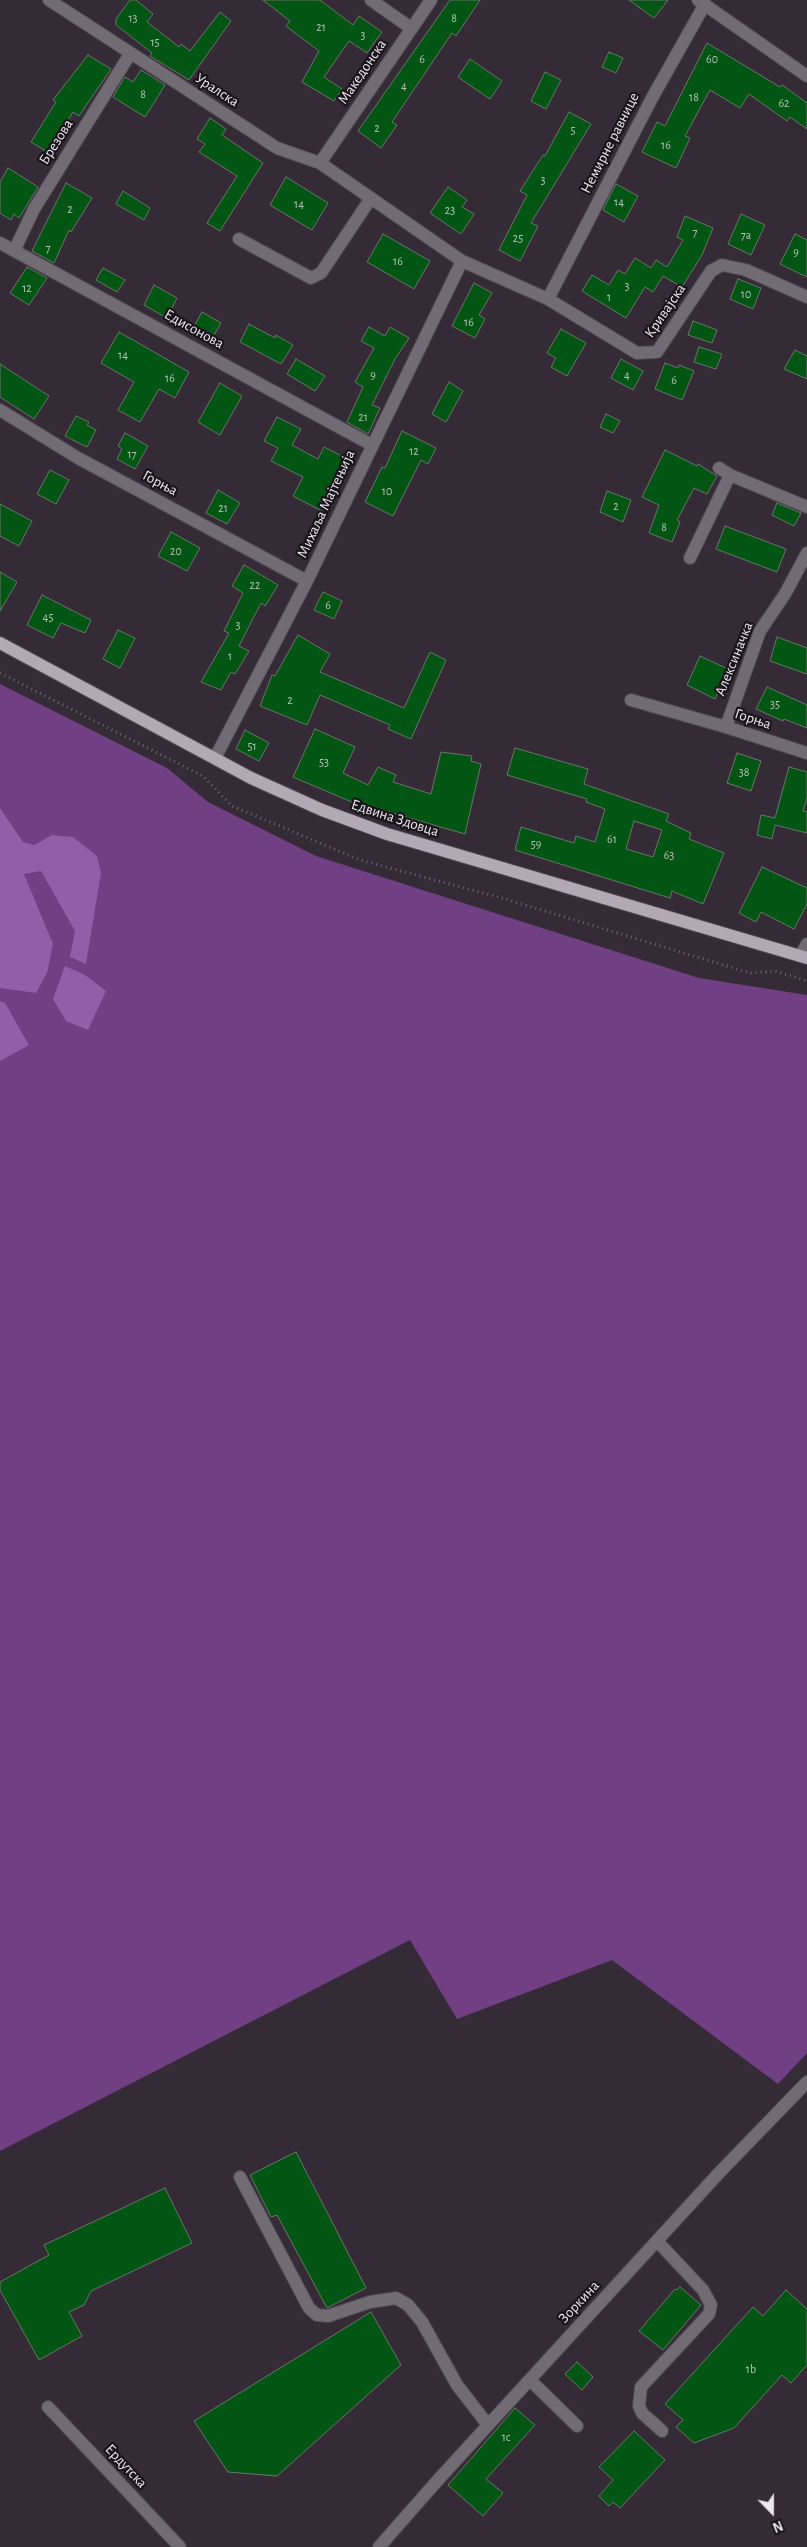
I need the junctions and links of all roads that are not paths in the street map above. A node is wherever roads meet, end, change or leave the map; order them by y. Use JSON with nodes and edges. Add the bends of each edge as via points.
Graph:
{"nodes":[{"id":1,"x":49,"y":0,"type":"edge"},
{"id":2,"x":370,"y":0,"type":"edge"},
{"id":3,"x":432,"y":0,"type":"edge"},
{"id":4,"x":702,"y":2,"type":"edge"},
{"id":5,"x":411,"y":28,"type":"junction"},
{"id":6,"x":130,"y":54,"type":"junction"},
{"id":7,"x":807,"y":76,"type":"edge"},
{"id":8,"x":320,"y":163,"type":"junction"},
{"id":9,"x":371,"y":198,"type":"junction"},
{"id":10,"x":239,"y":239,"type":"dead end"},
{"id":11,"x":0,"y":243,"type":"edge"},
{"id":12,"x":14,"y":249,"type":"junction"},
{"id":13,"x":462,"y":262,"type":"junction"},
{"id":14,"x":807,"y":297,"type":"edge"},
{"id":15,"x":548,"y":299,"type":"junction"},
{"id":16,"x":0,"y":410,"type":"edge"},
{"id":17,"x":372,"y":445,"type":"junction"},
{"id":18,"x":807,"y":507,"type":"edge"},
{"id":19,"x":807,"y":553,"type":"edge"},
{"id":20,"x":690,"y":558,"type":"dead end"},
{"id":21,"x":308,"y":581,"type":"junction"},
{"id":22,"x":0,"y":643,"type":"edge"},
{"id":23,"x":631,"y":700,"type":"dead end"},
{"id":24,"x":726,"y":727,"type":"junction"},
{"id":25,"x":807,"y":754,"type":"edge"},
{"id":26,"x":215,"y":758,"type":"junction"},
{"id":27,"x":807,"y":944,"type":"edge"},
{"id":28,"x":804,"y":957,"type":"edge"},
{"id":29,"x":807,"y":2082,"type":"edge"},
{"id":30,"x":240,"y":2177,"type":"dead end"},
{"id":31,"x":657,"y":2241,"type":"junction"},
{"id":32,"x":530,"y":2380,"type":"junction"},
{"id":33,"x":48,"y":2407,"type":"dead end"},
{"id":34,"x":488,"y":2425,"type":"junction"},
{"id":35,"x":577,"y":2426,"type":"dead end"},
{"id":36,"x":662,"y":2431,"type":"dead end"},
{"id":37,"x":180,"y":2547,"type":"edge"},
{"id":38,"x":379,"y":2547,"type":"edge"}],
"edges":[{"from":1,"to":6,"type":"street","name":"Уралска"},
{"from":2,"to":5,"type":"street"},
{"from":3,"to":5,"type":"street","name":"Македонска"},
{"from":4,"to":7,"type":"street"},
{"from":4,"to":15,"type":"street","name":"Немирне равнице"},
{"from":5,"to":8,"type":"street","name":"Македонска"},
{"from":6,"to":8,"type":"street","name":"Уралска","via":[[277,148]]},
{"from":6,"to":12,"type":"street","name":"Брезова","via":[[34,209]]},
{"from":8,"to":9,"type":"street","name":"Уралска"},
{"from":9,"to":10,"type":"street","via":[[321,273],[311,278]]},
{"from":9,"to":13,"type":"street","name":"Уралска"},
{"from":11,"to":12,"type":"street","name":"Едисонова"},
{"from":12,"to":17,"type":"street","name":"Едисонова"},
{"from":13,"to":15,"type":"street","name":"Уралска"},
{"from":13,"to":17,"type":"street","name":"Михаља Мајтењија"},
{"from":14,"to":15,"type":"street","name":"Кривајска","via":[[746,270],[722,265],[711,270],[656,352],[637,353]]},
{"from":16,"to":21,"type":"street","name":"Горња","via":[[78,458]]},
{"from":17,"to":21,"type":"street","name":"Михаља Мајтењија"},
{"from":18,"to":20,"type":"street","via":[[724,471]]},
{"from":19,"to":24,"type":"street","name":"Алексиначка","via":[[760,631]]},
{"from":21,"to":26,"type":"street","name":"Михаља Мајтењија"},
{"from":22,"to":26,"type":"main road","name":"Едвина Здовца"},
{"from":23,"to":24,"type":"street","name":"Горња"},
{"from":24,"to":25,"type":"street","name":"Горња"},
{"from":26,"to":28,"type":"main road","name":"Едвина Здовца","via":[[322,810],[387,834]]},
{"from":27,"to":28,"type":"street"},
{"from":29,"to":31,"type":"street","name":"Зоркина"},
{"from":30,"to":34,"type":"street","via":[[309,2308],[317,2315],[328,2316],[370,2302],[396,2298],[408,2305],[422,2322],[457,2385]]},
{"from":31,"to":32,"type":"street","name":"Зоркина"},
{"from":31,"to":36,"type":"street","via":[[703,2290],[711,2305],[709,2314],[641,2387],[642,2413]]},
{"from":32,"to":34,"type":"street","name":"Зоркина"},
{"from":32,"to":35,"type":"street"},
{"from":33,"to":37,"type":"street","name":"Ердутска"},
{"from":34,"to":38,"type":"street","name":"Зоркина"}]}
